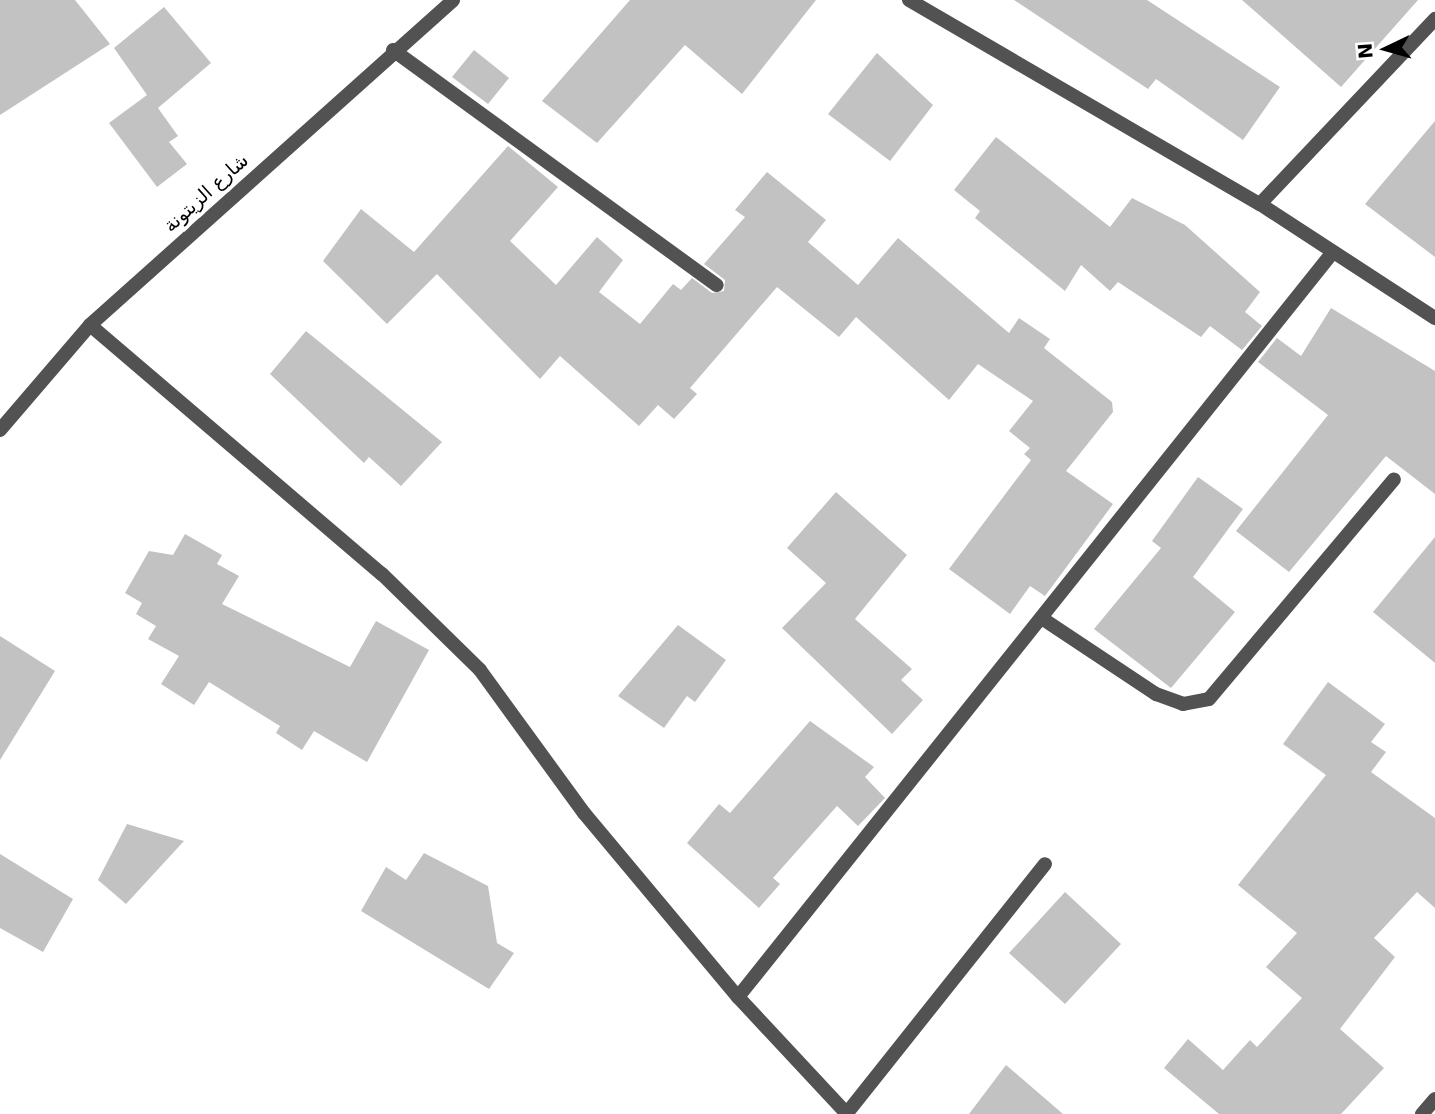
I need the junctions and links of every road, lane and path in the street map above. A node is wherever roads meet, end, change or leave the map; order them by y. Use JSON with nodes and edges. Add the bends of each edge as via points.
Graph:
{"nodes":[{"id":1,"x":453,"y":0,"type":"edge"},
{"id":2,"x":909,"y":0,"type":"edge"},
{"id":3,"x":1435,"y":19,"type":"edge"},
{"id":4,"x":393,"y":50,"type":"junction"},
{"id":5,"x":1260,"y":204,"type":"junction"},
{"id":6,"x":1333,"y":252,"type":"junction"},
{"id":7,"x":717,"y":285,"type":"dead end"},
{"id":8,"x":1435,"y":318,"type":"edge"},
{"id":9,"x":90,"y":325,"type":"junction"},
{"id":10,"x":0,"y":430,"type":"edge"},
{"id":11,"x":1394,"y":479,"type":"dead end"},
{"id":12,"x":1043,"y":619,"type":"junction"},
{"id":13,"x":1045,"y":864,"type":"dead end"},
{"id":14,"x":738,"y":997,"type":"junction"},
{"id":15,"x":1435,"y":1099,"type":"edge"},
{"id":16,"x":847,"y":1114,"type":"edge"},
{"id":17,"x":1422,"y":1114,"type":"edge"}],
"edges":[{"from":1,"to":4,"type":"street","name":"شارع الزيتونة"},
{"from":2,"to":5,"type":"street"},
{"from":3,"to":5,"type":"street"},
{"from":4,"to":7,"type":"street"},
{"from":4,"to":9,"type":"street","name":"شارع الزيتونة"},
{"from":5,"to":6,"type":"street"},
{"from":6,"to":8,"type":"street"},
{"from":6,"to":12,"type":"street"},
{"from":9,"to":10,"type":"street","name":"شارع الزيتونة"},
{"from":9,"to":14,"type":"street","via":[[382,574],[480,670],[584,813]]},
{"from":11,"to":12,"type":"street","via":[[1209,699],[1183,704],[1156,694]]},
{"from":12,"to":14,"type":"street"},
{"from":13,"to":16,"type":"street"},
{"from":14,"to":16,"type":"street"},
{"from":15,"to":17,"type":"street"}]}
